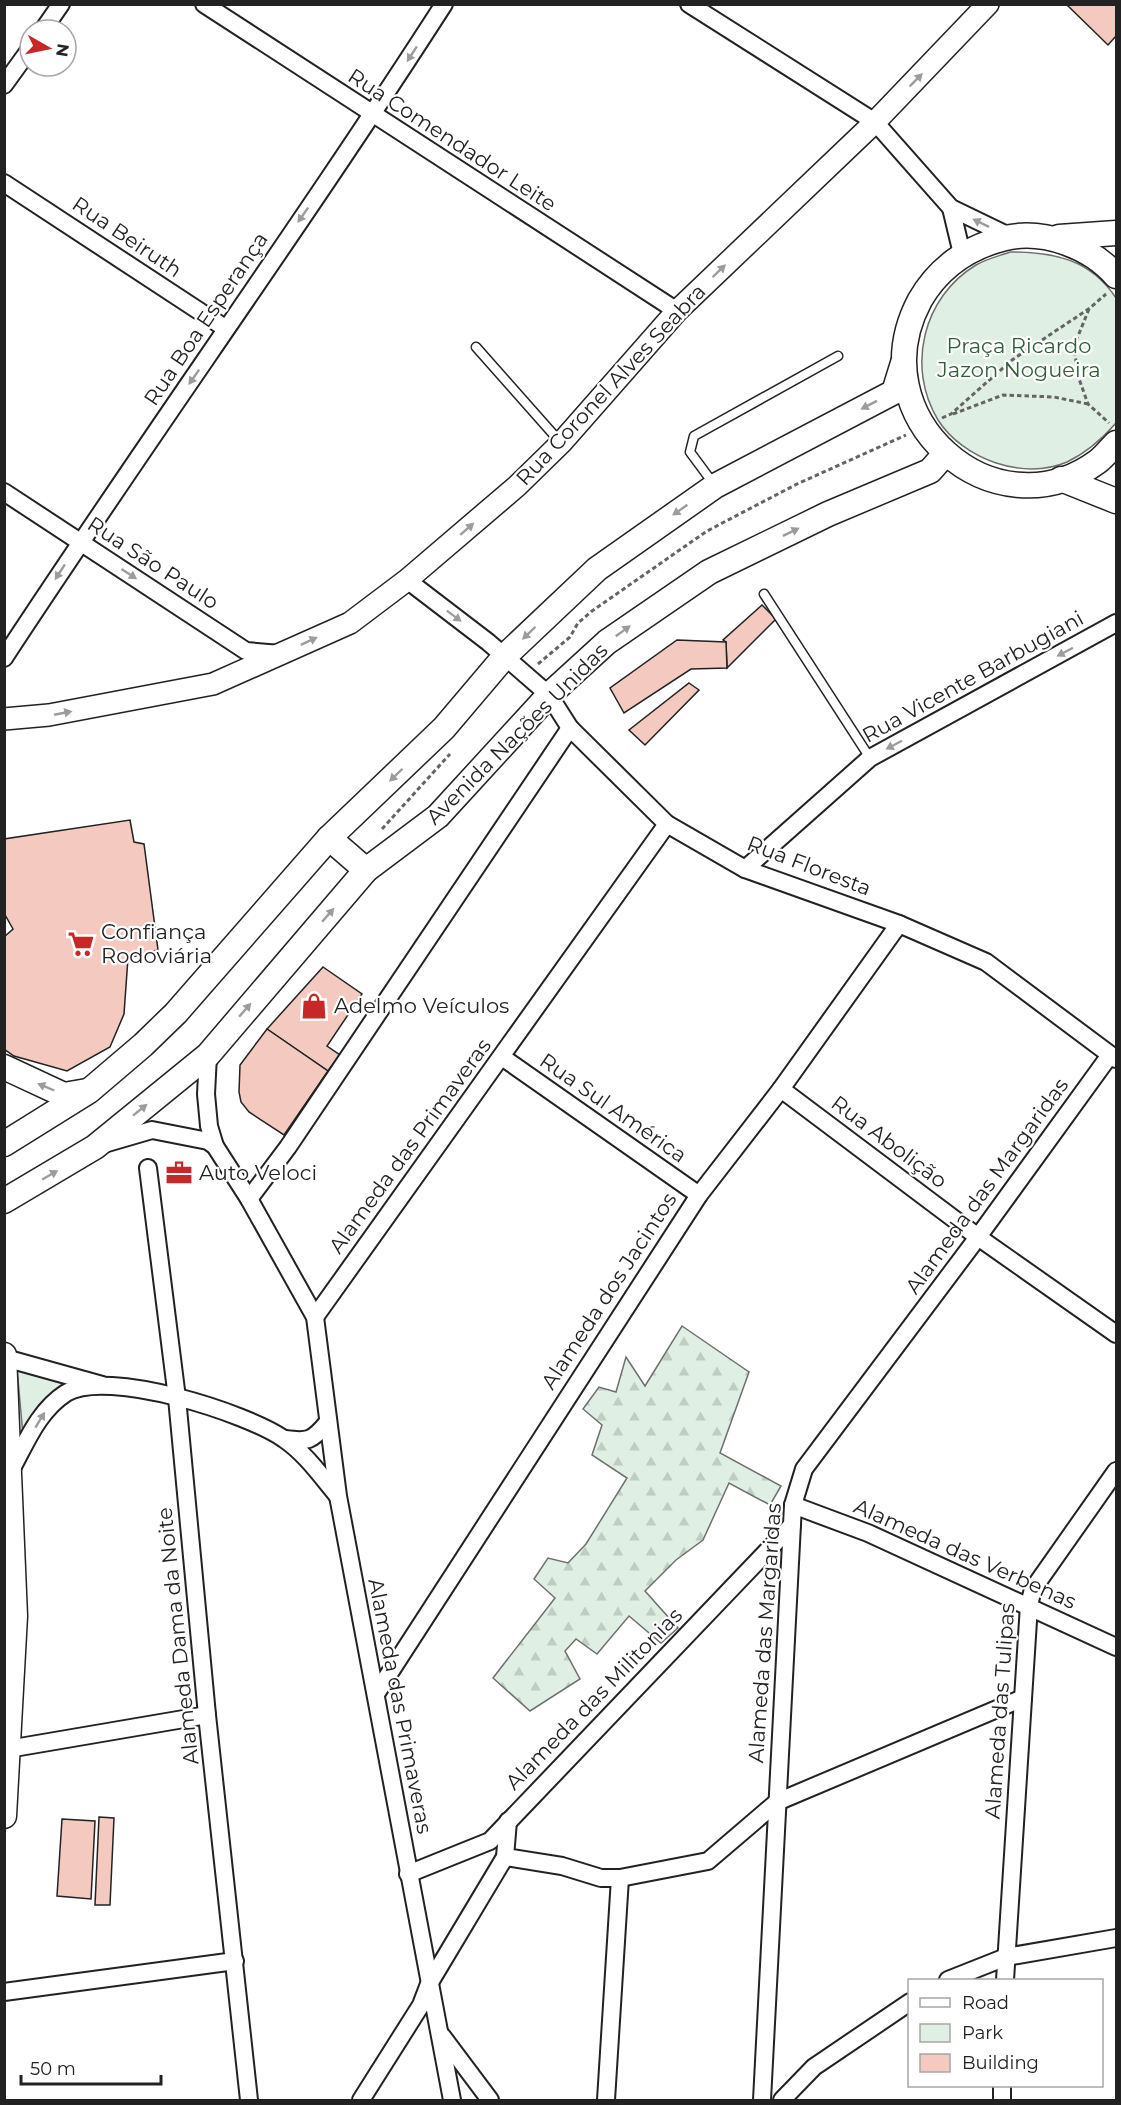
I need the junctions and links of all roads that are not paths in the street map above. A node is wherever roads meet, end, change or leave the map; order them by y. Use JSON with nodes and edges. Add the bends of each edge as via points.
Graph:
{"nodes":[{"id":1,"x":61,"y":4,"type":"edge"},
{"id":2,"x":204,"y":4,"type":"edge"},
{"id":3,"x":444,"y":4,"type":"edge"},
{"id":4,"x":689,"y":4,"type":"edge"},
{"id":5,"x":988,"y":4,"type":"edge"},
{"id":6,"x":51,"y":18,"type":"edge"},
{"id":7,"x":18,"y":66,"type":"edge"},
{"id":8,"x":4,"y":85,"type":"edge"},
{"id":9,"x":372,"y":115,"type":"junction"},
{"id":10,"x":875,"y":122,"type":"junction"},
{"id":11,"x":4,"y":183,"type":"edge"},
{"id":12,"x":951,"y":208,"type":"junction"},
{"id":13,"x":1116,"y":233,"type":"edge"},
{"id":14,"x":1011,"y":237,"type":"junction"},
{"id":15,"x":1049,"y":238,"type":"junction"},
{"id":16,"x":962,"y":254,"type":"junction"},
{"id":17,"x":1116,"y":276,"type":"edge"},
{"id":18,"x":677,"y":311,"type":"junction"},
{"id":19,"x":225,"y":328,"type":"junction"},
{"id":20,"x":476,"y":346,"type":"dead end"},
{"id":21,"x":838,"y":356,"type":"dead end"},
{"id":22,"x":903,"y":363,"type":"junction"},
{"id":23,"x":561,"y":443,"type":"junction"},
{"id":24,"x":1116,"y":443,"type":"edge"},
{"id":25,"x":945,"y":454,"type":"junction"},
{"id":26,"x":1061,"y":479,"type":"junction"},
{"id":27,"x":715,"y":486,"type":"junction"},
{"id":28,"x":4,"y":492,"type":"edge"},
{"id":29,"x":1116,"y":501,"type":"edge"},
{"id":30,"x":80,"y":541,"type":"junction"},
{"id":31,"x":408,"y":580,"type":"junction"},
{"id":32,"x":764,"y":594,"type":"dead end"},
{"id":33,"x":1116,"y":623,"type":"edge"},
{"id":34,"x":282,"y":654,"type":"junction"},
{"id":35,"x":505,"y":656,"type":"junction"},
{"id":36,"x":4,"y":658,"type":"edge"},
{"id":37,"x":549,"y":695,"type":"junction"},
{"id":38,"x":4,"y":718,"type":"edge"},
{"id":39,"x":570,"y":728,"type":"junction"},
{"id":40,"x":870,"y":758,"type":"junction"},
{"id":41,"x":667,"y":824,"type":"junction"},
{"id":42,"x":329,"y":838,"type":"junction"},
{"id":43,"x":745,"y":869,"type":"junction"},
{"id":44,"x":366,"y":870,"type":"junction"},
{"id":45,"x":899,"y":924,"type":"junction"},
{"id":46,"x":208,"y":1055,"type":"junction"},
{"id":47,"x":502,"y":1057,"type":"junction"},
{"id":48,"x":1113,"y":1057,"type":"edge"},
{"id":49,"x":4,"y":1067,"type":"edge"},
{"id":50,"x":781,"y":1089,"type":"junction"},
{"id":51,"x":89,"y":1091,"type":"junction"},
{"id":52,"x":4,"y":1144,"type":"edge"},
{"id":53,"x":215,"y":1146,"type":"junction"},
{"id":54,"x":95,"y":1147,"type":"junction"},
{"id":55,"x":148,"y":1168,"type":"dead end"},
{"id":56,"x":699,"y":1195,"type":"junction"},
{"id":57,"x":249,"y":1199,"type":"junction"},
{"id":58,"x":4,"y":1201,"type":"edge"},
{"id":59,"x":978,"y":1237,"type":"junction"},
{"id":60,"x":315,"y":1317,"type":"junction"},
{"id":61,"x":1116,"y":1334,"type":"edge"},
{"id":62,"x":5,"y":1357,"type":"edge"},
{"id":63,"x":109,"y":1387,"type":"junction"},
{"id":64,"x":177,"y":1398,"type":"junction"},
{"id":65,"x":327,"y":1423,"type":"junction"},
{"id":66,"x":285,"y":1439,"type":"junction"},
{"id":67,"x":11,"y":1470,"type":"junction"},
{"id":68,"x":1116,"y":1471,"type":"edge"},
{"id":69,"x":338,"y":1496,"type":"junction"},
{"id":70,"x":793,"y":1505,"type":"junction"},
{"id":71,"x":792,"y":1525,"type":"junction"},
{"id":72,"x":1029,"y":1605,"type":"junction"},
{"id":73,"x":1116,"y":1647,"type":"edge"},
{"id":74,"x":376,"y":1694,"type":"junction"},
{"id":75,"x":1023,"y":1698,"type":"junction"},
{"id":76,"x":207,"y":1715,"type":"junction"},
{"id":77,"x":8,"y":1749,"type":"junction"},
{"id":78,"x":777,"y":1803,"type":"junction"},
{"id":79,"x":4,"y":1816,"type":"edge"},
{"id":80,"x":508,"y":1821,"type":"junction"},
{"id":81,"x":505,"y":1857,"type":"junction"},
{"id":82,"x":408,"y":1874,"type":"junction"},
{"id":83,"x":620,"y":1878,"type":"junction"},
{"id":84,"x":1116,"y":1938,"type":"edge"},
{"id":85,"x":1006,"y":1957,"type":"junction"},
{"id":86,"x":235,"y":1961,"type":"junction"},
{"id":87,"x":951,"y":1979,"type":"edge"},
{"id":88,"x":1005,"y":1979,"type":"edge"},
{"id":89,"x":429,"y":1984,"type":"junction"},
{"id":90,"x":4,"y":1992,"type":"edge"},
{"id":91,"x":908,"y":2003,"type":"edge"},
{"id":92,"x":440,"y":2032,"type":"junction"},
{"id":93,"x":249,"y":2100,"type":"edge"},
{"id":94,"x":361,"y":2100,"type":"edge"},
{"id":95,"x":452,"y":2100,"type":"edge"},
{"id":96,"x":490,"y":2100,"type":"edge"},
{"id":97,"x":606,"y":2100,"type":"edge"},
{"id":98,"x":762,"y":2100,"type":"edge"},
{"id":99,"x":783,"y":2100,"type":"edge"}],
"edges":[{"from":1,"to":6,"type":"street"},
{"from":2,"to":9,"type":"street","name":"Rua Comendador Leite"},
{"from":3,"to":9,"type":"street","name":"Rua Boa Esperança","one_way":true},
{"from":4,"to":10,"type":"street"},
{"from":10,"to":5,"type":"street","name":"Rua Coronel Alves Seabra","one_way":true},
{"from":7,"to":8,"type":"street"},
{"from":9,"to":18,"type":"street","name":"Rua Comendador Leite"},
{"from":9,"to":19,"type":"street","name":"Rua Boa Esperança","one_way":true},
{"from":10,"to":12,"type":"street"},
{"from":18,"to":10,"type":"street","name":"Rua Coronel Alves Seabra","one_way":true},
{"from":11,"to":19,"type":"street","name":"Rua Beiruth"},
{"from":14,"to":12,"type":"street","one_way":true},
{"from":12,"to":16,"type":"street"},
{"from":13,"to":15,"type":"main road"},
{"from":14,"to":15,"type":"main road"},
{"from":14,"to":16,"type":"main road"},
{"from":15,"to":17,"type":"main road","via":[[1085,251]]},
{"from":16,"to":22,"type":"main road","via":[[930,283],[909,321]]},
{"from":18,"to":23,"type":"street","name":"Rua Coronel Alves Seabra"},
{"from":19,"to":30,"type":"street","name":"Rua Boa Esperança","one_way":true},
{"from":20,"to":23,"type":"lane"},
{"from":21,"to":27,"type":"lane","via":[[694,436],[690,453]]},
{"from":22,"to":25,"type":"main road","via":[[906,389],[915,413]]},
{"from":22,"to":27,"type":"main road","one_way":true,"via":[[894,392]]},
{"from":31,"to":23,"type":"street","name":"Rua Coronel Alves Seabra","one_way":true},
{"from":24,"to":26,"type":"main road","via":[[1096,462]]},
{"from":25,"to":26,"type":"main road","via":[[971,471],[1000,482],[1031,484]]},
{"from":37,"to":25,"type":"main road","name":"Avenida Nações Unidas","one_way":true,"via":[[607,642],[710,572],[828,514],[930,471]]},
{"from":26,"to":29,"type":"main road"},
{"from":27,"to":35,"type":"main road","one_way":true,"via":[[597,569]]},
{"from":28,"to":30,"type":"street","name":"Rua São Paulo"},
{"from":30,"to":34,"type":"street","name":"Rua São Paulo","one_way":true,"via":[[246,651]]},
{"from":30,"to":36,"type":"street","name":"Rua Boa Esperança","one_way":true},
{"from":34,"to":31,"type":"street","name":"Rua Coronel Alves Seabra","one_way":true,"via":[[350,623]]},
{"from":31,"to":35,"type":"street","name":"Rua Floresta","one_way":true},
{"from":32,"to":40,"type":"lane"},
{"from":33,"to":40,"type":"street","name":"Rua Vicente Barbugiani","one_way":true},
{"from":38,"to":34,"type":"street","name":"Rua Coronel Alves Seabra","one_way":true,"via":[[49,715],[213,684]]},
{"from":35,"to":37,"type":"street","name":"Rua Floresta"},
{"from":35,"to":42,"type":"main road","one_way":true,"via":[[444,728]]},
{"from":37,"to":39,"type":"street","name":"Rua Floresta"},
{"from":37,"to":44,"type":"main road","name":"Avenida Nações Unidas","via":[[438,816]]},
{"from":39,"to":41,"type":"street","name":"Rua Floresta"},
{"from":39,"to":57,"type":"street"},
{"from":40,"to":43,"type":"street","name":"Rua Vicente Barbugiani"},
{"from":41,"to":43,"type":"street","name":"Rua Floresta"},
{"from":41,"to":47,"type":"street","name":"Alameda das Primaveras"},
{"from":42,"to":44,"type":"main road"},
{"from":42,"to":51,"type":"main road","via":[[176,1013]]},
{"from":43,"to":45,"type":"street","name":"Rua Floresta"},
{"from":46,"to":44,"type":"main road","name":"Avenida Nações Unidas","one_way":true},
{"from":45,"to":48,"type":"street","name":"Rua Floresta","via":[[986,962]]},
{"from":45,"to":50,"type":"street","name":"Alameda dos Jacintos"},
{"from":46,"to":53,"type":"street","name":"Alameda das Primaveras","via":[[206,1094]]},
{"from":54,"to":46,"type":"main road","name":"Avenida Nações Unidas","one_way":true},
{"from":47,"to":56,"type":"street","name":"Rua Sul América"},
{"from":47,"to":60,"type":"street","name":"Alameda das Primaveras"},
{"from":48,"to":59,"type":"street","name":"Alameda das Margaridas"},
{"from":51,"to":49,"type":"main road","one_way":true,"via":[[64,1095]]},
{"from":50,"to":56,"type":"street","name":"Alameda dos Jacintos"},
{"from":50,"to":59,"type":"street","name":"Rua Abolição"},
{"from":51,"to":52,"type":"main road"},
{"from":53,"to":54,"type":"street","via":[[208,1141],[152,1130]]},
{"from":53,"to":57,"type":"street","name":"Alameda das Primaveras"},
{"from":58,"to":54,"type":"main road","name":"Avenida Nações Unidas","one_way":true},
{"from":55,"to":64,"type":"street","name":"Alameda Dama da Noite"},
{"from":56,"to":74,"type":"street","name":"Alameda dos Jacintos"},
{"from":57,"to":60,"type":"street","name":"Alameda das Primaveras"},
{"from":59,"to":61,"type":"street","name":"Rua Abolição"},
{"from":59,"to":70,"type":"street","name":"Alameda das Margaridas","via":[[804,1469]]},
{"from":60,"to":65,"type":"street","name":"Alameda das Primaveras"},
{"from":62,"to":63,"type":"street"},
{"from":62,"to":67,"type":"main road"},
{"from":63,"to":64,"type":"street"},
{"from":67,"to":63,"type":"street","one_way":true,"via":[[44,1412],[68,1392]]},
{"from":64,"to":66,"type":"street","via":[[239,1415]]},
{"from":64,"to":76,"type":"street","name":"Alameda Dama da Noite"},
{"from":65,"to":66,"type":"street","via":[[305,1442]]},
{"from":65,"to":69,"type":"street","name":"Alameda das Primaveras"},
{"from":66,"to":69,"type":"street"},
{"from":67,"to":77,"type":"main road","via":[[15,1616]]},
{"from":68,"to":72,"type":"street","name":"Alameda das Tulipas","via":[[1033,1588]]},
{"from":69,"to":74,"type":"street","name":"Alameda das Primaveras"},
{"from":70,"to":71,"type":"street","name":"Alameda das Margaridas"},
{"from":70,"to":72,"type":"street","name":"Alameda das Verbenas","via":[[868,1533]]},
{"from":71,"to":78,"type":"street","name":"Alameda das Margaridas"},
{"from":71,"to":80,"type":"street","name":"Alameda das Militonias"},
{"from":72,"to":73,"type":"street","name":"Alameda das Verbenas"},
{"from":72,"to":75,"type":"street","name":"Alameda das Tulipas"},
{"from":74,"to":82,"type":"street","name":"Alameda das Primaveras"},
{"from":75,"to":78,"type":"street"},
{"from":75,"to":85,"type":"street","name":"Alameda das Tulipas"},
{"from":76,"to":77,"type":"street"},
{"from":76,"to":86,"type":"street","name":"Alameda Dama da Noite"},
{"from":77,"to":79,"type":"main road"},
{"from":78,"to":83,"type":"street","via":[[708,1861]]},
{"from":78,"to":98,"type":"street","name":"Alameda das Margaridas"},
{"from":80,"to":81,"type":"street"},
{"from":80,"to":82,"type":"street","name":"Alameda das Militonias","via":[[490,1841]]},
{"from":81,"to":83,"type":"street","via":[[562,1866],[601,1878]]},
{"from":81,"to":89,"type":"street"},
{"from":82,"to":89,"type":"street","name":"Alameda das Primaveras"},
{"from":83,"to":97,"type":"street"},
{"from":84,"to":85,"type":"street"},
{"from":85,"to":87,"type":"street"},
{"from":85,"to":88,"type":"street","name":"Alameda das Tulipas"},
{"from":86,"to":90,"type":"street"},
{"from":86,"to":93,"type":"street","name":"Alameda Dama da Noite"},
{"from":89,"to":92,"type":"street","name":"Alameda das Primaveras"},
{"from":89,"to":94,"type":"street","via":[[421,2005]]},
{"from":91,"to":99,"type":"street","via":[[814,2067]]},
{"from":92,"to":95,"type":"street","name":"Alameda das Primaveras"},
{"from":92,"to":96,"type":"street"}]}
